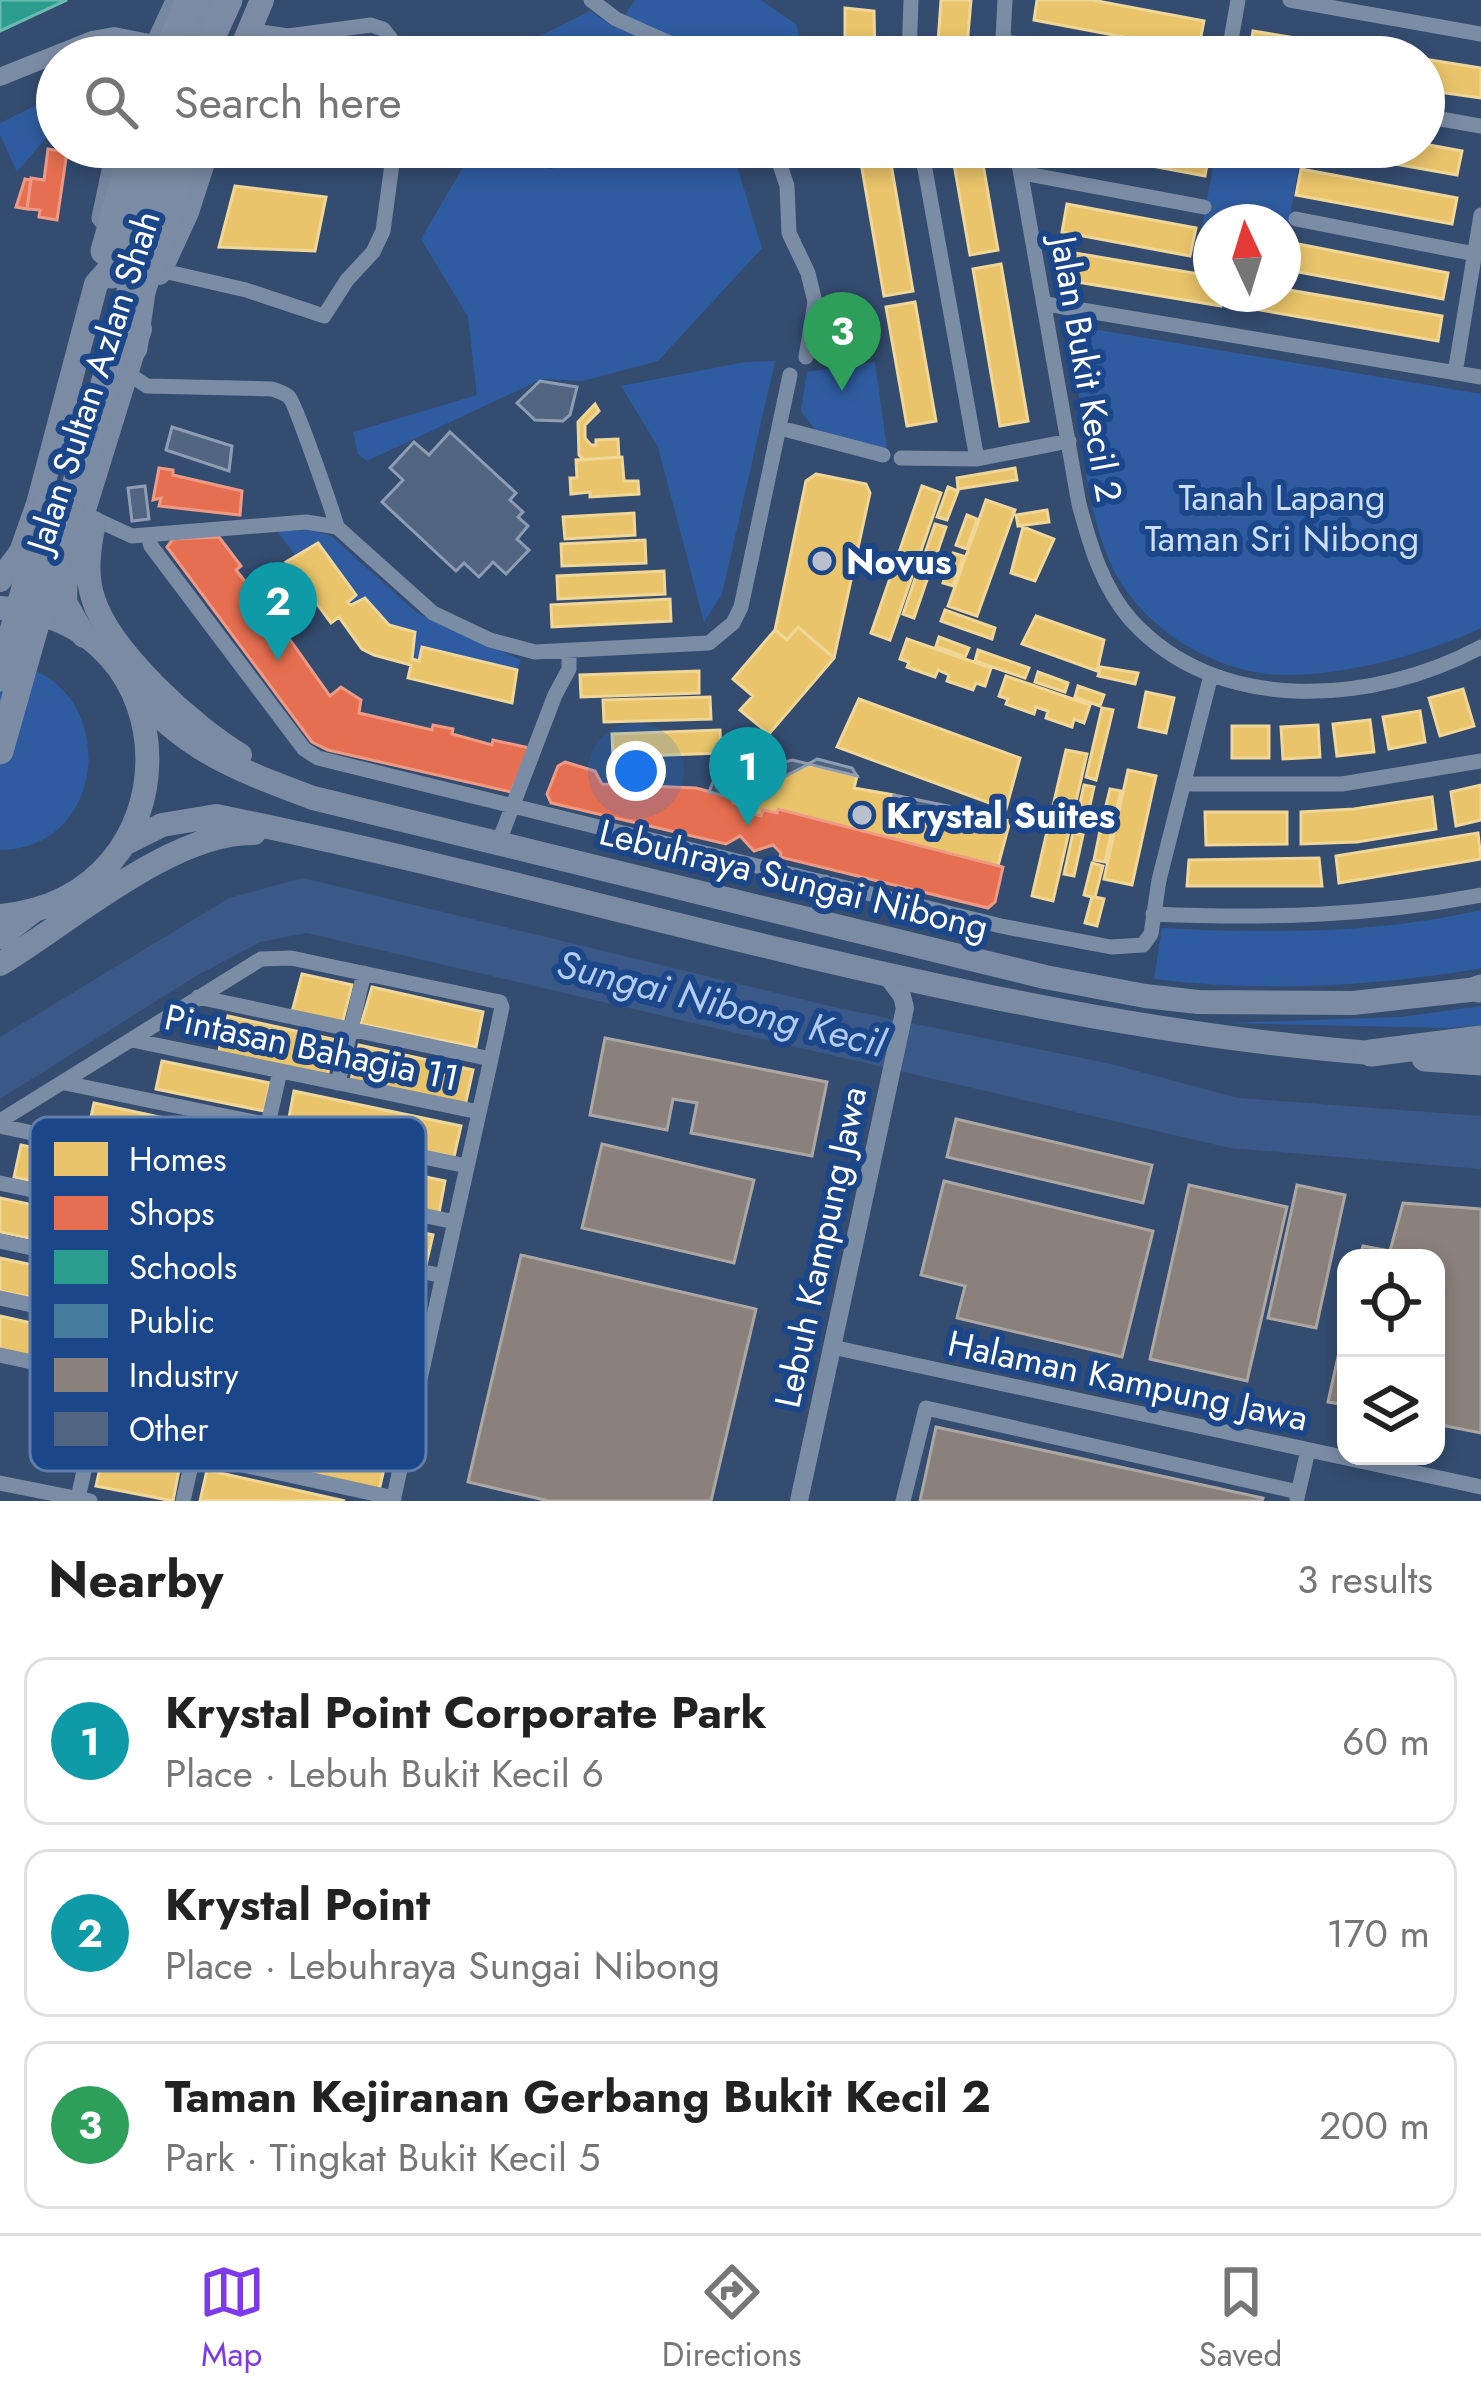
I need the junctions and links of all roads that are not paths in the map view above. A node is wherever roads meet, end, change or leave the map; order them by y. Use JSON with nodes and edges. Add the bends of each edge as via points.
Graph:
{"nodes":[{"id":1,"x":176,"y":0,"type":"edge"},
{"id":2,"x":189,"y":0,"type":"edge"},
{"id":3,"x":207,"y":0,"type":"edge"},
{"id":4,"x":229,"y":0,"type":"edge"},
{"id":5,"x":248,"y":0,"type":"edge"},
{"id":6,"x":262,"y":0,"type":"edge"},
{"id":7,"x":591,"y":0,"type":"edge"},
{"id":8,"x":911,"y":0,"type":"edge"},
{"id":9,"x":1005,"y":0,"type":"edge"},
{"id":10,"x":1238,"y":0,"type":"edge"},
{"id":11,"x":1290,"y":0,"type":"edge"},
{"id":12,"x":249,"y":30,"type":"junction"},
{"id":13,"x":1481,"y":34,"type":"edge"},
{"id":14,"x":163,"y":36,"type":"edge"},
{"id":15,"x":167,"y":36,"type":"edge"},
{"id":16,"x":191,"y":36,"type":"edge"},
{"id":17,"x":213,"y":36,"type":"edge"},
{"id":18,"x":232,"y":36,"type":"edge"},
{"id":19,"x":247,"y":36,"type":"edge"},
{"id":20,"x":288,"y":36,"type":"edge"},
{"id":21,"x":288,"y":36,"type":"edge"},
{"id":22,"x":388,"y":36,"type":"edge"},
{"id":23,"x":654,"y":36,"type":"edge"},
{"id":24,"x":910,"y":36,"type":"edge"},
{"id":25,"x":1003,"y":36,"type":"edge"},
{"id":26,"x":1232,"y":36,"type":"edge"},
{"id":27,"x":36,"y":63,"type":"edge"},
{"id":28,"x":0,"y":77,"type":"edge"},
{"id":29,"x":1445,"y":120,"type":"edge"},
{"id":30,"x":1481,"y":126,"type":"edge"},
{"id":31,"x":129,"y":168,"type":"edge"},
{"id":32,"x":130,"y":168,"type":"edge"},
{"id":33,"x":131,"y":168,"type":"edge"},
{"id":34,"x":165,"y":168,"type":"edge"},
{"id":35,"x":182,"y":168,"type":"edge"},
{"id":36,"x":201,"y":168,"type":"edge"},
{"id":37,"x":391,"y":168,"type":"edge"},
{"id":38,"x":781,"y":168,"type":"edge"},
{"id":39,"x":925,"y":168,"type":"edge"},
{"id":40,"x":1021,"y":168,"type":"edge"},
{"id":41,"x":1022,"y":173,"type":"junction"},
{"id":42,"x":1193,"y":205,"type":"edge"},
{"id":43,"x":1481,"y":215,"type":"edge"},
{"id":44,"x":1301,"y":220,"type":"edge"},
{"id":45,"x":104,"y":251,"type":"joint"},
{"id":46,"x":1474,"y":254,"type":"junction"},
{"id":47,"x":160,"y":271,"type":"junction"},
{"id":48,"x":96,"y":284,"type":"junction"},
{"id":49,"x":1046,"y":304,"type":"junction"},
{"id":50,"x":806,"y":357,"type":"dead end"},
{"id":51,"x":130,"y":361,"type":"junction"},
{"id":52,"x":1455,"y":373,"type":"junction"},
{"id":53,"x":790,"y":375,"type":"dead end"},
{"id":54,"x":1481,"y":377,"type":"edge"},
{"id":55,"x":780,"y":428,"type":"junction"},
{"id":56,"x":1069,"y":442,"type":"junction"},
{"id":57,"x":106,"y":443,"type":"junction"},
{"id":58,"x":977,"y":459,"type":"junction"},
{"id":59,"x":38,"y":504,"type":"junction"},
{"id":60,"x":95,"y":519,"type":"junction"},
{"id":61,"x":337,"y":527,"type":"junction"},
{"id":62,"x":148,"y":536,"type":"junction"},
{"id":63,"x":0,"y":547,"type":"edge"},
{"id":64,"x":0,"y":580,"type":"edge"},
{"id":65,"x":0,"y":608,"type":"edge"},
{"id":66,"x":84,"y":636,"type":"junction"},
{"id":67,"x":1481,"y":647,"type":"edge"},
{"id":68,"x":569,"y":652,"type":"junction"},
{"id":69,"x":1211,"y":675,"type":"junction"},
{"id":70,"x":0,"y":678,"type":"edge"},
{"id":71,"x":130,"y":687,"type":"junction"},
{"id":72,"x":0,"y":751,"type":"edge"},
{"id":73,"x":1481,"y":761,"type":"edge"},
{"id":74,"x":1184,"y":784,"type":"junction"},
{"id":75,"x":313,"y":798,"type":"junction"},
{"id":76,"x":508,"y":805,"type":"junction"},
{"id":77,"x":304,"y":833,"type":"junction"},
{"id":78,"x":127,"y":843,"type":"junction"},
{"id":79,"x":498,"y":844,"type":"junction"},
{"id":80,"x":824,"y":882,"type":"junction"},
{"id":81,"x":1481,"y":896,"type":"edge"},
{"id":82,"x":34,"y":911,"type":"junction"},
{"id":83,"x":1154,"y":914,"type":"junction"},
{"id":84,"x":0,"y":916,"type":"edge"},
{"id":85,"x":815,"y":922,"type":"junction"},
{"id":86,"x":0,"y":937,"type":"edge"},
{"id":87,"x":0,"y":964,"type":"edge"},
{"id":88,"x":884,"y":972,"type":"junction"},
{"id":89,"x":364,"y":973,"type":"junction"},
{"id":90,"x":1480,"y":989,"type":"edge"},
{"id":91,"x":965,"y":992,"type":"junction"},
{"id":92,"x":198,"y":997,"type":"junction"},
{"id":93,"x":904,"y":1012,"type":"junction"},
{"id":94,"x":351,"y":1029,"type":"junction"},
{"id":95,"x":1481,"y":1039,"type":"edge"},
{"id":96,"x":132,"y":1040,"type":"junction"},
{"id":97,"x":1371,"y":1053,"type":"junction"},
{"id":98,"x":491,"y":1059,"type":"junction"},
{"id":99,"x":1481,"y":1062,"type":"edge"},
{"id":100,"x":280,"y":1071,"type":"junction"},
{"id":101,"x":64,"y":1083,"type":"junction"},
{"id":102,"x":338,"y":1083,"type":"junction"},
{"id":103,"x":479,"y":1112,"type":"junction"},
{"id":104,"x":229,"y":1117,"type":"edge"},
{"id":105,"x":270,"y":1117,"type":"edge"},
{"id":106,"x":0,"y":1124,"type":"edge"},
{"id":107,"x":30,"y":1131,"type":"edge"},
{"id":108,"x":426,"y":1158,"type":"edge"},
{"id":109,"x":467,"y":1166,"type":"junction"},
{"id":110,"x":0,"y":1183,"type":"edge"},
{"id":111,"x":30,"y":1189,"type":"edge"},
{"id":112,"x":426,"y":1216,"type":"edge"},
{"id":113,"x":455,"y":1222,"type":"junction"},
{"id":114,"x":0,"y":1241,"type":"edge"},
{"id":115,"x":30,"y":1248,"type":"edge"},
{"id":116,"x":426,"y":1272,"type":"edge"},
{"id":117,"x":442,"y":1276,"type":"junction"},
{"id":118,"x":0,"y":1298,"type":"edge"},
{"id":119,"x":30,"y":1304,"type":"edge"},
{"id":120,"x":426,"y":1333,"type":"edge"},
{"id":121,"x":430,"y":1334,"type":"junction"},
{"id":122,"x":832,"y":1347,"type":"junction"},
{"id":123,"x":426,"y":1351,"type":"edge"},
{"id":124,"x":0,"y":1354,"type":"edge"},
{"id":125,"x":30,"y":1361,"type":"edge"},
{"id":126,"x":1308,"y":1450,"type":"junction"},
{"id":127,"x":190,"y":1471,"type":"edge"},
{"id":128,"x":270,"y":1471,"type":"edge"},
{"id":129,"x":0,"y":1484,"type":"edge"},
{"id":130,"x":1481,"y":1486,"type":"edge"},
{"id":131,"x":1297,"y":1496,"type":"edge"},
{"id":132,"x":394,"y":1499,"type":"edge"},
{"id":133,"x":84,"y":1500,"type":"edge"},
{"id":134,"x":183,"y":1501,"type":"edge"},
{"id":135,"x":799,"y":1501,"type":"edge"},
{"id":136,"x":903,"y":1501,"type":"edge"}],
"edges":[{"from":1,"to":14,"type":"main road"},
{"from":2,"to":15,"type":"highway"},
{"from":3,"to":16,"type":"highway"},
{"from":4,"to":17,"type":"highway"},
{"from":5,"to":18,"type":"highway"},
{"from":6,"to":12,"type":"main road"},
{"from":7,"to":23,"type":"street"},
{"from":8,"to":24,"type":"street"},
{"from":9,"to":25,"type":"street"},
{"from":10,"to":26,"type":"street"},
{"from":11,"to":13,"type":"street"},
{"from":12,"to":19,"type":"main road"},
{"from":12,"to":20,"type":"street"},
{"from":21,"to":22,"type":"street","via":[[371,26]]},
{"from":27,"to":28,"type":"street"},
{"from":29,"to":30,"type":"street"},
{"from":31,"to":45,"type":"highway"},
{"from":32,"to":70,"type":"highway","name":"Jalan Sultan Azlan Shah","bridge":true},
{"from":33,"to":48,"type":"main road","name":"Jalan Sultan Azlan Shah","via":[[109,269]]},
{"from":34,"to":72,"type":"highway","name":"Jalan Sultan Azlan Shah","bridge":true},
{"from":35,"to":51,"type":"highway","via":[[142,292]]},
{"from":36,"to":47,"type":"main road","name":"Jalan Sultan Azlan Shah"},
{"from":37,"to":47,"type":"street","via":[[383,231],[324,316]]},
{"from":38,"to":50,"type":"street","via":[[788,233],[815,302]]},
{"from":39,"to":58,"type":"street"},
{"from":40,"to":41,"type":"street","name":"Jalan Bukit Kecil 2"},
{"from":41,"to":42,"type":"street","name":"Jalan Bukit Kecil 2"},
{"from":41,"to":49,"type":"street","name":"Jalan Bukit Kecil 2"},
{"from":43,"to":46,"type":"street"},
{"from":44,"to":46,"type":"street"},
{"from":45,"to":48,"type":"main road","name":"Jalan Sultan Azlan Shah"},
{"from":46,"to":52,"type":"street"},
{"from":47,"to":51,"type":"main road","name":"Jalan Sultan Azlan Shah"},
{"from":48,"to":59,"type":"main road","name":"Jalan Sultan Azlan Shah"},
{"from":49,"to":52,"type":"street"},
{"from":49,"to":56,"type":"street","name":"Jalan Bukit Kecil 2"},
{"from":51,"to":57,"type":"main road","name":"Jalan Sultan Azlan Shah"},
{"from":51,"to":61,"type":"street","via":[[147,386],[288,394]]},
{"from":52,"to":54,"type":"street"},
{"from":53,"to":55,"type":"street"},
{"from":55,"to":58,"type":"street","via":[[892,457]]},
{"from":55,"to":68,"type":"street","via":[[733,622],[709,643]]},
{"from":56,"to":58,"type":"street"},
{"from":56,"to":69,"type":"street","name":"Jalan Bukit Kecil 2","via":[[1092,552],[1117,600],[1133,622]]},
{"from":57,"to":60,"type":"main road"},
{"from":57,"to":66,"type":"main road","name":"Jalan Sultan Azlan Shah","via":[[66,568],[65,602]]},
{"from":59,"to":63,"type":"main road"},
{"from":59,"to":64,"type":"main road","name":"Jalan Sultan Azlan Shah","via":[[21,552]]},
{"from":60,"to":62,"type":"street"},
{"from":60,"to":75,"type":"main road","via":[[92,598],[139,667],[203,733]]},
{"from":61,"to":62,"type":"street","via":[[306,522]]},
{"from":61,"to":68,"type":"street","via":[[434,613],[490,640]]},
{"from":62,"to":76,"type":"street","via":[[304,749]]},
{"from":65,"to":66,"type":"main road","via":[[53,619]]},
{"from":66,"to":71,"type":"main road","name":"Lebuhraya Sungai Nibong"},
{"from":67,"to":69,"type":"street","name":"Jalan Bukit Kecil 2","via":[[1356,688],[1261,689]]},
{"from":68,"to":76,"type":"street","via":[[569,669]]},
{"from":69,"to":74,"type":"street"},
{"from":71,"to":75,"type":"main road","name":"Lebuhraya Sungai Nibong","via":[[202,752]]},
{"from":71,"to":78,"type":"main road","via":[[149,749],[148,782]]},
{"from":73,"to":74,"type":"street","via":[[1342,784]]},
{"from":74,"to":83,"type":"street"},
{"from":75,"to":79,"type":"main road","name":"Lebuhraya Sungai Nibong"},
{"from":76,"to":79,"type":"street"},
{"from":76,"to":80,"type":"street"},
{"from":77,"to":78,"type":"main road","name":"Lebuhraya Sungai Nibong","via":[[216,815],[162,825]]},
{"from":77,"to":87,"type":"main road","via":[[234,832],[193,844]]},
{"from":77,"to":88,"type":"main road","name":"Lebuhraya Sungai Nibong"},
{"from":78,"to":82,"type":"main road","via":[[86,885]]},
{"from":79,"to":85,"type":"main road","name":"Lebuhraya Sungai Nibong"},
{"from":80,"to":83,"type":"street","via":[[1111,947],[1143,945]]},
{"from":80,"to":85,"type":"street"},
{"from":81,"to":83,"type":"street","via":[[1311,918]]},
{"from":82,"to":84,"type":"main road"},
{"from":82,"to":86,"type":"main road"},
{"from":85,"to":90,"type":"main road","name":"Lebuhraya Sungai Nibong","via":[[1045,977],[1198,1002],[1354,1003]]},
{"from":88,"to":91,"type":"main road","name":"Lebuhraya Sungai Nibong"},
{"from":88,"to":93,"type":"street"},
{"from":89,"to":92,"type":"street","via":[[261,959]]},
{"from":89,"to":94,"type":"street"},
{"from":89,"to":98,"type":"street","via":[[500,1002]]},
{"from":91,"to":93,"type":"street","via":[[937,994]]},
{"from":91,"to":97,"type":"main road","name":"Lebuhraya Sungai Nibong","via":[[1115,1022]]},
{"from":92,"to":94,"type":"street"},
{"from":92,"to":96,"type":"street"},
{"from":93,"to":122,"type":"street","name":"Lebuh Kampung Jawa"},
{"from":94,"to":98,"type":"street"},
{"from":94,"to":102,"type":"street"},
{"from":95,"to":97,"type":"highway"},
{"from":96,"to":100,"type":"street","name":"Pintasan Bahagia 11"},
{"from":96,"to":101,"type":"street"},
{"from":97,"to":99,"type":"highway"},
{"from":98,"to":103,"type":"street"},
{"from":100,"to":102,"type":"street","name":"Pintasan Bahagia 11"},
{"from":100,"to":105,"type":"street"},
{"from":101,"to":104,"type":"street"},
{"from":101,"to":106,"type":"street"},
{"from":102,"to":103,"type":"street","name":"Pintasan Bahagia 11"},
{"from":103,"to":109,"type":"street"},
{"from":106,"to":107,"type":"street"},
{"from":108,"to":109,"type":"street"},
{"from":109,"to":113,"type":"street"},
{"from":110,"to":111,"type":"street"},
{"from":112,"to":113,"type":"street"},
{"from":113,"to":117,"type":"street"},
{"from":114,"to":115,"type":"street"},
{"from":116,"to":117,"type":"street"},
{"from":117,"to":121,"type":"street"},
{"from":118,"to":119,"type":"street"},
{"from":120,"to":121,"type":"street"},
{"from":121,"to":123,"type":"street"},
{"from":122,"to":126,"type":"street","name":"Halaman Kampung Jawa"},
{"from":122,"to":135,"type":"street","name":"Lebuh Kampung Jawa"},
{"from":124,"to":125,"type":"street"},
{"from":126,"to":130,"type":"street","name":"Halaman Kampung Jawa"},
{"from":126,"to":131,"type":"street"},
{"from":127,"to":134,"type":"street"},
{"from":128,"to":132,"type":"street"},
{"from":129,"to":133,"type":"street"},
{"from":131,"to":136,"type":"street","via":[[926,1408]]}]}
